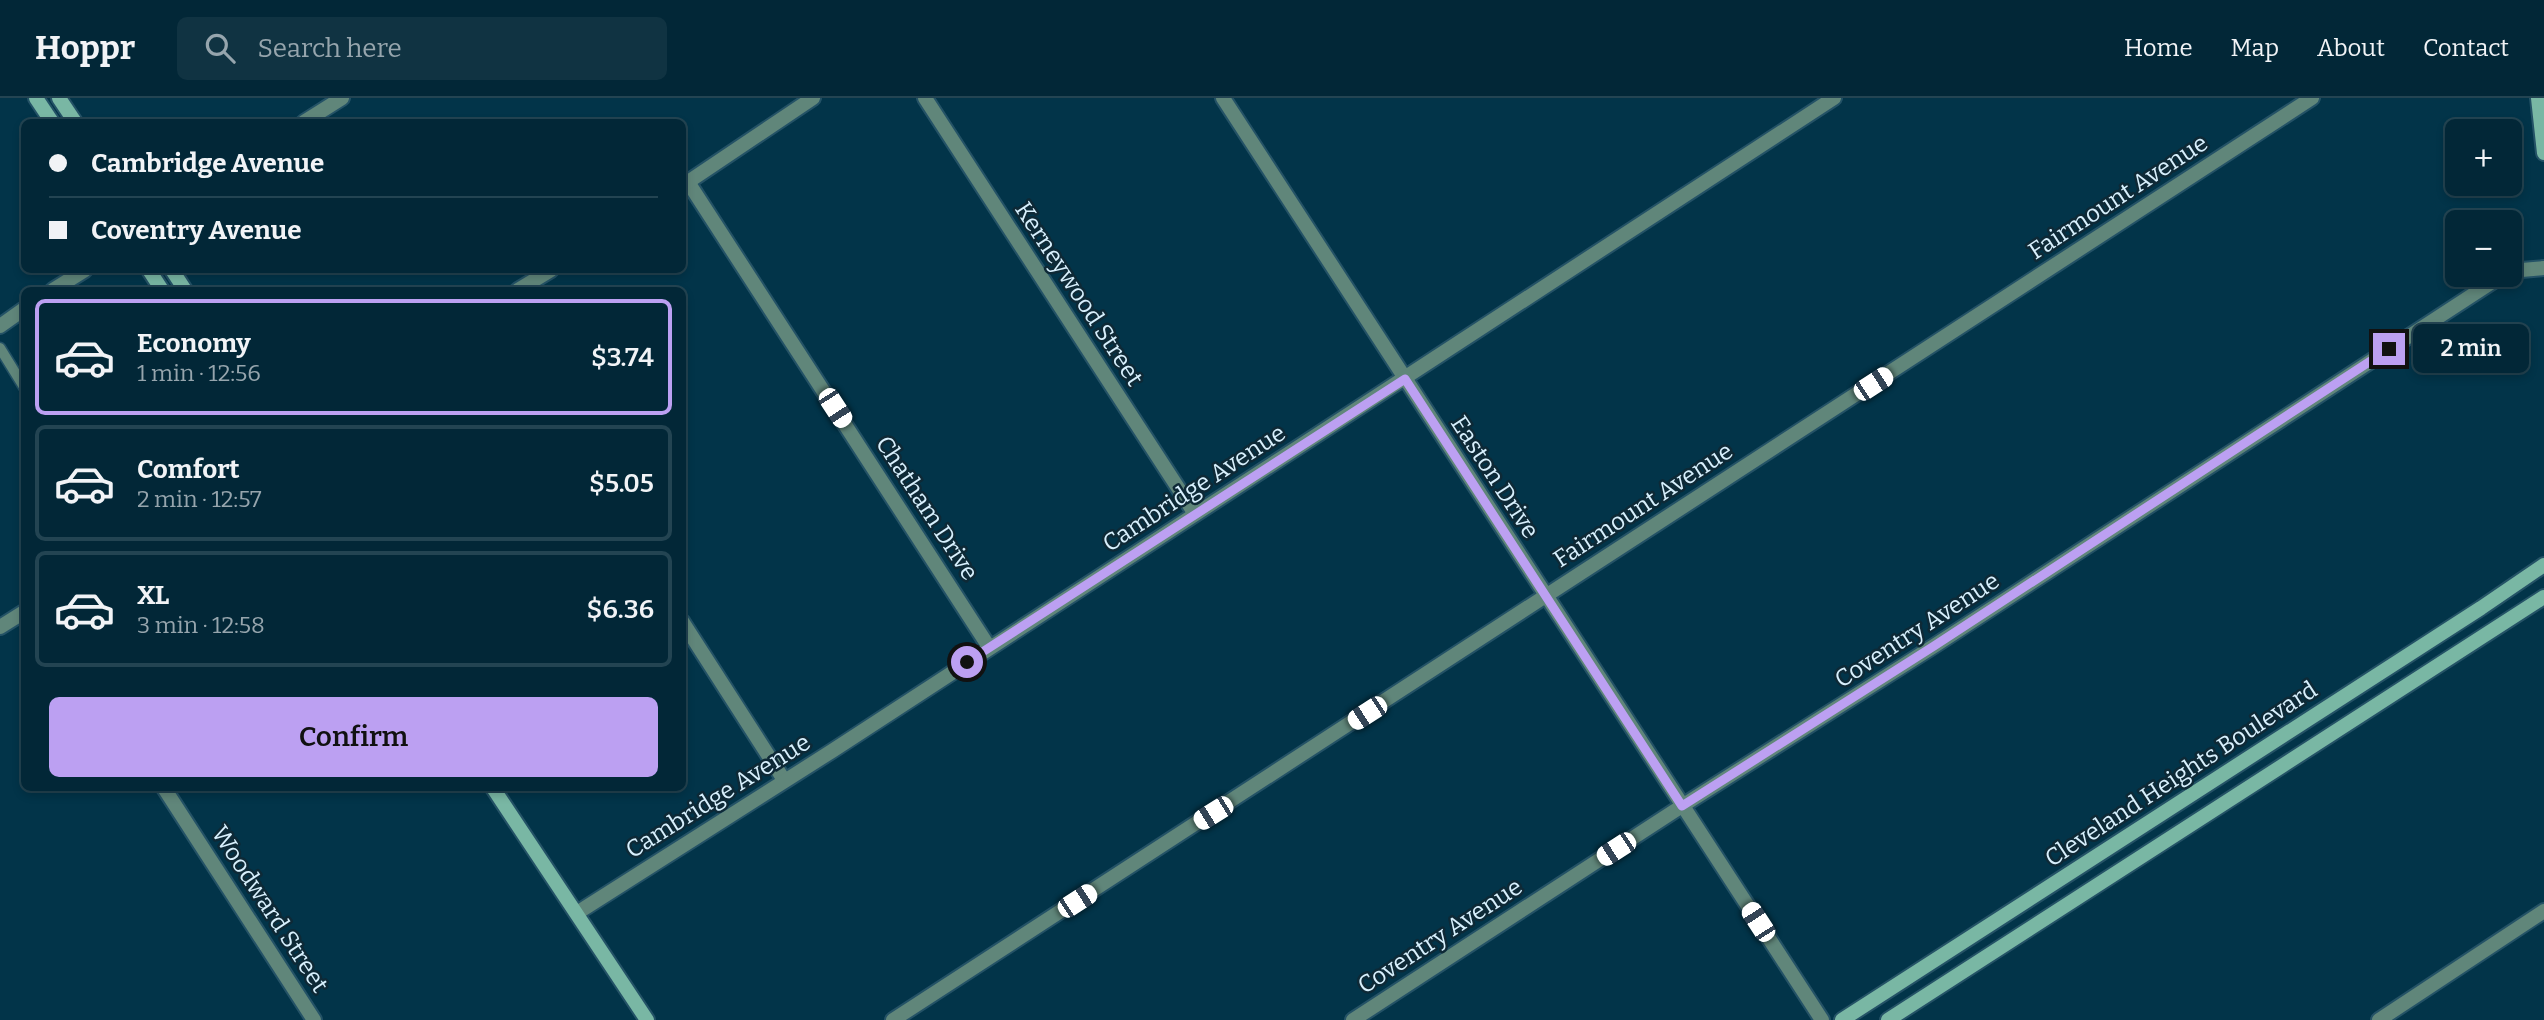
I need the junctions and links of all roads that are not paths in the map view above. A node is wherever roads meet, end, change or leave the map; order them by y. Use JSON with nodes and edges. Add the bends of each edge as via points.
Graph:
{"nodes":[{"id":1,"x":36,"y":98,"type":"edge"},
{"id":2,"x":60,"y":98,"type":"edge"},
{"id":3,"x":342,"y":98,"type":"edge"},
{"id":4,"x":813,"y":98,"type":"edge"},
{"id":5,"x":925,"y":98,"type":"edge"},
{"id":6,"x":1223,"y":98,"type":"edge"},
{"id":7,"x":1834,"y":98,"type":"edge"},
{"id":8,"x":2312,"y":98,"type":"edge"},
{"id":9,"x":2538,"y":98,"type":"edge"},
{"id":10,"x":50,"y":119,"type":"edge"},
{"id":11,"x":73,"y":119,"type":"edge"},
{"id":12,"x":309,"y":119,"type":"edge"},
{"id":13,"x":2544,"y":153,"type":"edge"},
{"id":14,"x":686,"y":183,"type":"edge"},
{"id":15,"x":686,"y":186,"type":"edge"},
{"id":16,"x":2544,"y":268,"type":"edge"},
{"id":17,"x":2522,"y":270,"type":"edge"},
{"id":18,"x":80,"y":273,"type":"edge"},
{"id":19,"x":546,"y":273,"type":"edge"},
{"id":20,"x":58,"y":287,"type":"edge"},
{"id":21,"x":523,"y":287,"type":"edge"},
{"id":22,"x":2485,"y":287,"type":"edge"},
{"id":23,"x":21,"y":311,"type":"edge"},
{"id":24,"x":0,"y":326,"type":"edge"},
{"id":25,"x":0,"y":348,"type":"edge"},
{"id":26,"x":1405,"y":379,"type":"junction"},
{"id":27,"x":21,"y":382,"type":"edge"},
{"id":28,"x":1195,"y":514,"type":"junction"},
{"id":29,"x":2544,"y":565,"type":"edge"},
{"id":30,"x":1545,"y":596,"type":"junction"},
{"id":31,"x":2544,"y":597,"type":"edge"},
{"id":32,"x":21,"y":614,"type":"edge"},
{"id":33,"x":0,"y":627,"type":"edge"},
{"id":34,"x":686,"y":627,"type":"edge"},
{"id":35,"x":989,"y":647,"type":"junction"},
{"id":36,"x":784,"y":780,"type":"junction"},
{"id":37,"x":2214,"y":780,"type":"junction"},
{"id":38,"x":166,"y":791,"type":"edge"},
{"id":39,"x":495,"y":791,"type":"edge"},
{"id":40,"x":2227,"y":802,"type":"junction"},
{"id":41,"x":1682,"y":806,"type":"junction"},
{"id":42,"x":2544,"y":912,"type":"edge"},
{"id":43,"x":577,"y":913,"type":"junction"},
{"id":44,"x":314,"y":1020,"type":"edge"},
{"id":45,"x":647,"y":1020,"type":"edge"},
{"id":46,"x":893,"y":1020,"type":"edge"},
{"id":47,"x":1353,"y":1020,"type":"edge"},
{"id":48,"x":1822,"y":1020,"type":"edge"},
{"id":49,"x":1842,"y":1020,"type":"edge"},
{"id":50,"x":1888,"y":1020,"type":"edge"},
{"id":51,"x":2379,"y":1020,"type":"edge"}],
"edges":[{"from":1,"to":10,"type":"street"},
{"from":2,"to":11,"type":"street"},
{"from":3,"to":12,"type":"street"},
{"from":4,"to":14,"type":"street"},
{"from":5,"to":28,"type":"street","name":"Kerneywood Street"},
{"from":6,"to":26,"type":"street","name":"Easton Drive"},
{"from":7,"to":26,"type":"street","name":"Cambridge Avenue"},
{"from":8,"to":30,"type":"street","name":"Fairmount Avenue"},
{"from":9,"to":13,"type":"street"},
{"from":15,"to":35,"type":"street","name":"Chatham Drive"},
{"from":16,"to":17,"type":"street"},
{"from":18,"to":20,"type":"street"},
{"from":19,"to":21,"type":"street"},
{"from":22,"to":41,"type":"street","name":"Coventry Avenue"},
{"from":23,"to":24,"type":"street"},
{"from":25,"to":27,"type":"lane"},
{"from":26,"to":28,"type":"street","name":"Cambridge Avenue"},
{"from":26,"to":30,"type":"street","name":"Easton Drive"},
{"from":28,"to":35,"type":"street","name":"Cambridge Avenue"},
{"from":29,"to":37,"type":"street","name":"Cleveland Heights Boulevard"},
{"from":30,"to":41,"type":"street","name":"Easton Drive"},
{"from":30,"to":46,"type":"street","name":"Fairmount Avenue"},
{"from":31,"to":40,"type":"street","name":"Cleveland Heights Boulevard"},
{"from":32,"to":33,"type":"street"},
{"from":34,"to":36,"type":"street"},
{"from":35,"to":36,"type":"street","name":"Cambridge Avenue"},
{"from":36,"to":43,"type":"street","name":"Cambridge Avenue"},
{"from":37,"to":40,"type":"street"},
{"from":37,"to":49,"type":"street","name":"Cleveland Heights Boulevard"},
{"from":38,"to":44,"type":"street","name":"Woodward Street"},
{"from":39,"to":43,"type":"street"},
{"from":40,"to":50,"type":"street","name":"Cleveland Heights Boulevard"},
{"from":41,"to":47,"type":"street","name":"Coventry Avenue"},
{"from":41,"to":48,"type":"street","name":"Easton Drive"},
{"from":42,"to":51,"type":"street"},
{"from":43,"to":45,"type":"street"}]}
